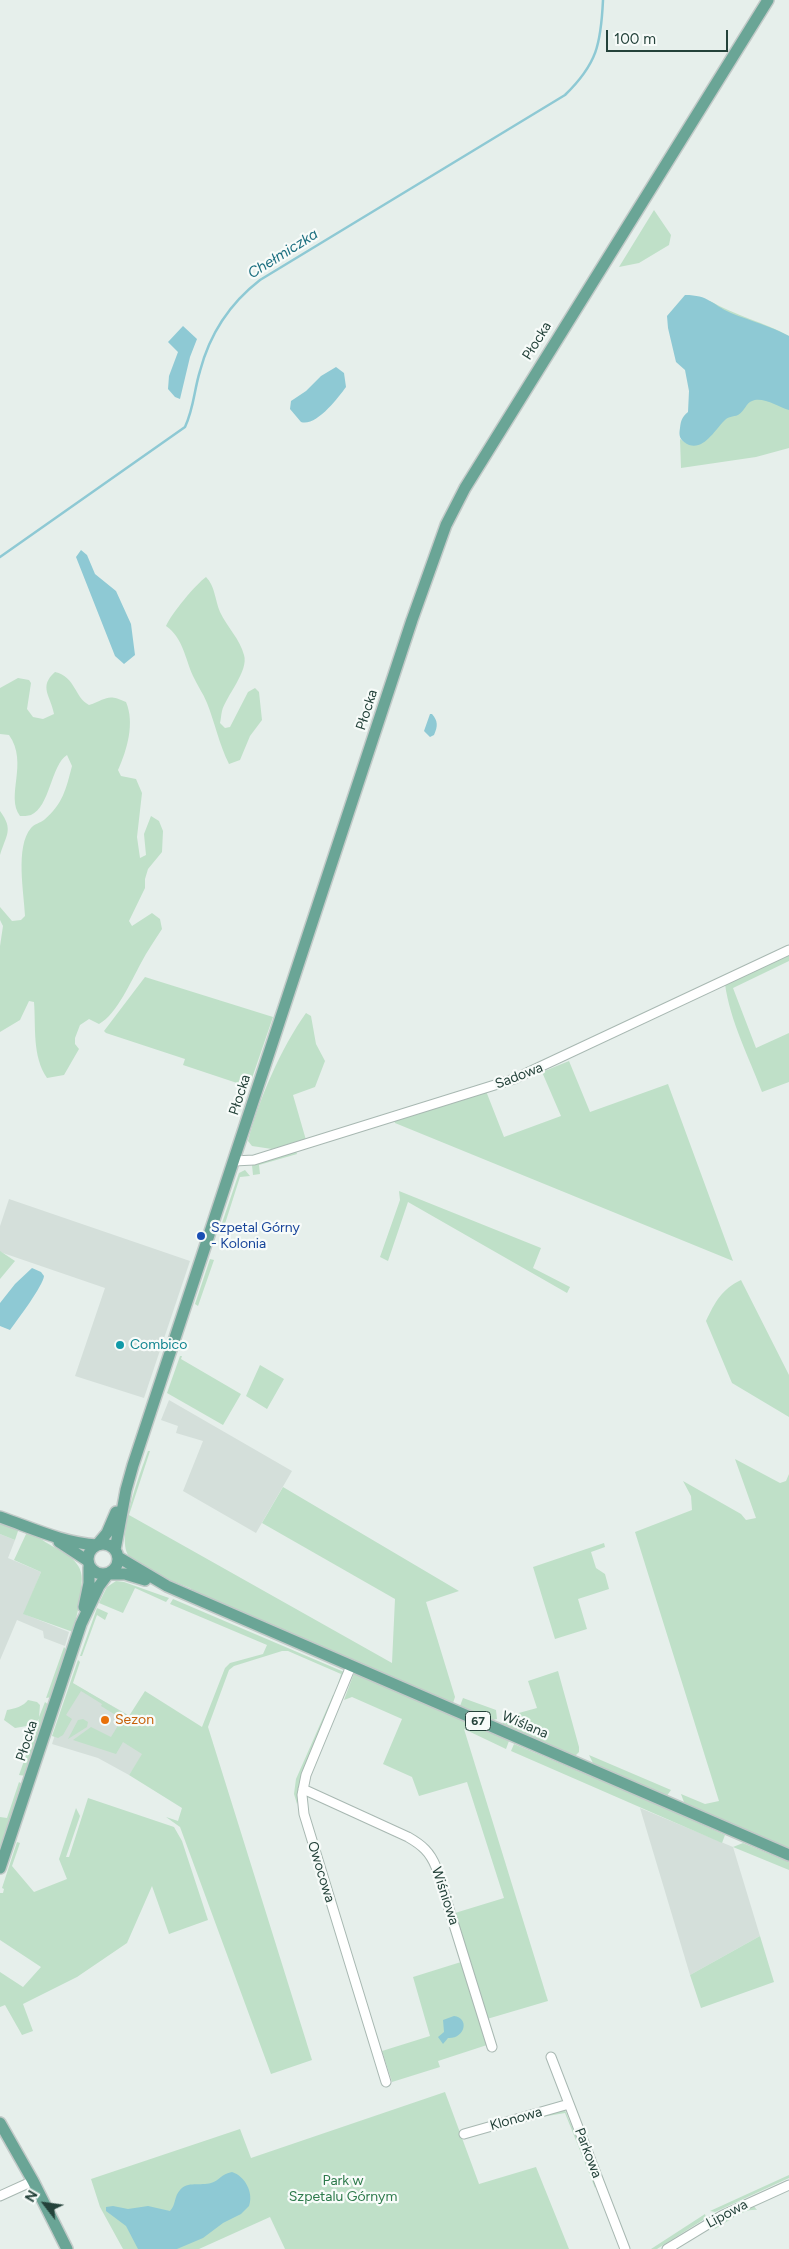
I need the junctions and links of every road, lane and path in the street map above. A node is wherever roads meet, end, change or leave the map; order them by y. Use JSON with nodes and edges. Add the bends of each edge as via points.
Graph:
{"nodes":[{"id":1,"x":768,"y":0,"type":"edge"},
{"id":2,"x":789,"y":950,"type":"edge"},
{"id":3,"x":234,"y":1161,"type":"junction"},
{"id":4,"x":126,"y":1490,"type":"junction"},
{"id":5,"x":0,"y":1517,"type":"edge"},
{"id":6,"x":45,"y":1533,"type":"junction"},
{"id":7,"x":97,"y":1545,"type":"junction"},
{"id":8,"x":116,"y":1553,"type":"junction"},
{"id":9,"x":89,"y":1564,"type":"junction"},
{"id":10,"x":108,"y":1574,"type":"junction"},
{"id":11,"x":167,"y":1586,"type":"junction"},
{"id":12,"x":81,"y":1624,"type":"junction"},
{"id":13,"x":352,"y":1666,"type":"junction"},
{"id":14,"x":302,"y":1789,"type":"junction"},
{"id":15,"x":789,"y":1855,"type":"edge"},
{"id":16,"x":0,"y":1868,"type":"edge"},
{"id":17,"x":492,"y":2047,"type":"dead end"},
{"id":18,"x":551,"y":2057,"type":"dead end"},
{"id":19,"x":386,"y":2082,"type":"dead end"},
{"id":20,"x":569,"y":2104,"type":"junction"},
{"id":21,"x":0,"y":2123,"type":"edge"},
{"id":22,"x":464,"y":2134,"type":"dead end"},
{"id":23,"x":33,"y":2181,"type":"junction"},
{"id":24,"x":789,"y":2185,"type":"edge"},
{"id":25,"x":0,"y":2196,"type":"edge"},
{"id":26,"x":67,"y":2249,"type":"edge"},
{"id":27,"x":626,"y":2249,"type":"edge"},
{"id":28,"x":667,"y":2249,"type":"edge"}],
"edges":[{"from":1,"to":3,"type":"main road","name":"Płocka","via":[[554,344],[446,525]]},
{"from":2,"to":3,"type":"street","name":"Sadowa","via":[[514,1079],[254,1160]]},
{"from":3,"to":4,"type":"main road","name":"Płocka"},
{"from":4,"to":7,"type":"main road","name":"Płocka","via":[[107,1533]]},
{"from":4,"to":8,"type":"main road","name":"Płocka"},
{"from":5,"to":6,"type":"main road","number":"67"},
{"from":6,"to":7,"type":"main road","number":"67"},
{"from":6,"to":9,"type":"main road","number":"67"},
{"from":7,"to":8,"type":"main road","number":"67","via":[[107,1545]]},
{"from":7,"to":9,"type":"main road","via":[[90,1552]]},
{"from":8,"to":10,"type":"main road","via":[[116,1567]]},
{"from":8,"to":11,"type":"main road","name":"Wiślana","number":"67"},
{"from":9,"to":10,"type":"main road","number":"67","via":[[97,1574]]},
{"from":9,"to":12,"type":"main road","name":"Płocka","via":[[89,1583]]},
{"from":10,"to":11,"type":"main road","name":"Wiślana","number":"67","via":[[125,1574]]},
{"from":10,"to":12,"type":"main road","name":"Płocka"},
{"from":11,"to":13,"type":"main road","name":"Wiślana","number":"67"},
{"from":12,"to":16,"type":"main road","name":"Płocka"},
{"from":13,"to":14,"type":"street","name":"Owocowa"},
{"from":13,"to":15,"type":"main road","name":"Wiślana","number":"67"},
{"from":14,"to":17,"type":"street","name":"Wiśniowa","via":[[408,1837],[430,1853]]},
{"from":14,"to":19,"type":"street","name":"Owocowa","via":[[304,1814]]},
{"from":18,"to":20,"type":"street","name":"Parkowa"},
{"from":20,"to":22,"type":"street","name":"Klonowa"},
{"from":20,"to":27,"type":"street","name":"Parkowa"},
{"from":21,"to":23,"type":"main road"},
{"from":23,"to":25,"type":"street"},
{"from":23,"to":26,"type":"main road"},
{"from":24,"to":28,"type":"street","name":"Lipowa","via":[[723,2215]]}]}
